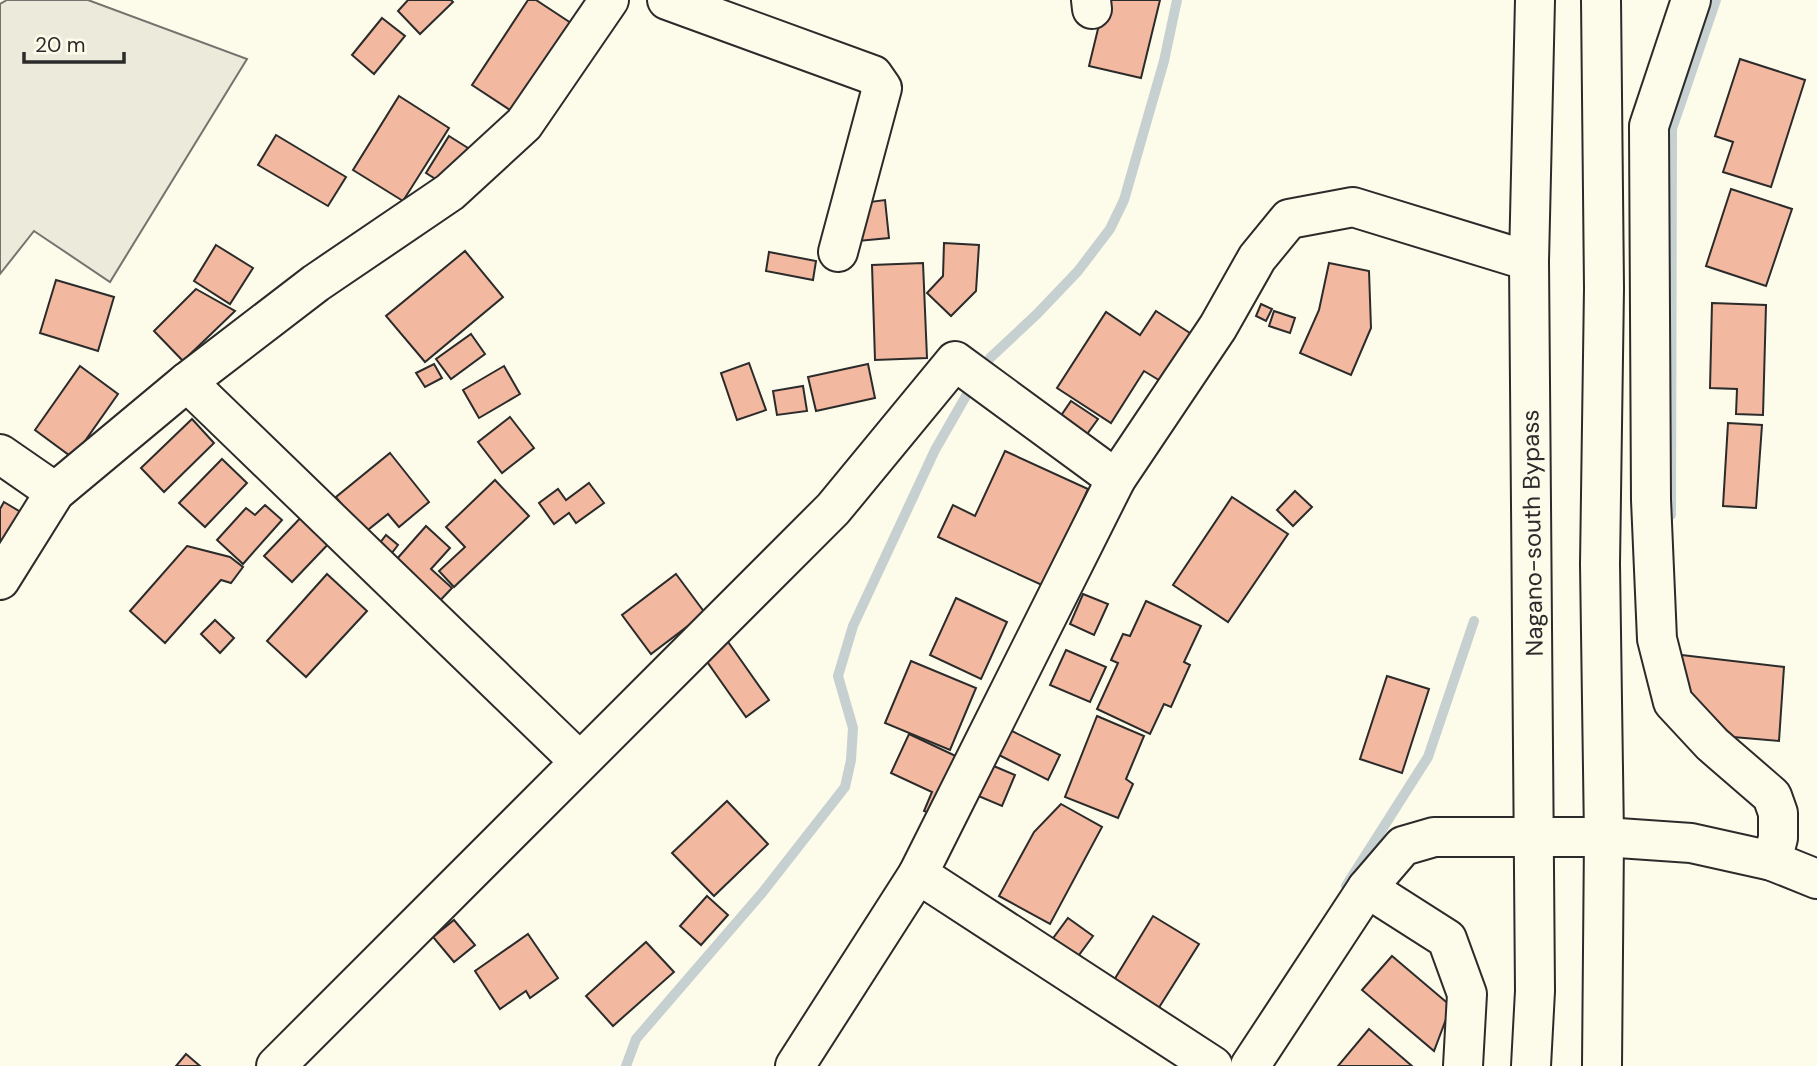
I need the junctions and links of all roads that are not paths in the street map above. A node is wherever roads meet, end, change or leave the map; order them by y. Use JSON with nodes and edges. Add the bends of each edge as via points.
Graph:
{"nodes":[{"id":1,"x":608,"y":0,"type":"edge"},
{"id":2,"x":667,"y":0,"type":"edge"},
{"id":3,"x":1535,"y":0,"type":"edge"},
{"id":4,"x":1601,"y":0,"type":"edge"},
{"id":5,"x":1691,"y":0,"type":"edge"},
{"id":6,"x":838,"y":252,"type":"dead end"},
{"id":7,"x":1529,"y":261,"type":"junction"},
{"id":8,"x":187,"y":382,"type":"junction"},
{"id":9,"x":0,"y":454,"type":"edge"},
{"id":10,"x":1116,"y":479,"type":"junction"},
{"id":11,"x":55,"y":492,"type":"junction"},
{"id":12,"x":0,"y":580,"type":"edge"},
{"id":13,"x":579,"y":761,"type":"junction"},
{"id":14,"x":1604,"y":837,"type":"junction"},
{"id":15,"x":1534,"y":839,"type":"junction"},
{"id":16,"x":1772,"y":861,"type":"junction"},
{"id":17,"x":918,"y":874,"type":"junction"},
{"id":18,"x":1817,"y":878,"type":"edge"},
{"id":19,"x":1367,"y":888,"type":"junction"},
{"id":20,"x":276,"y":1066,"type":"edge"},
{"id":21,"x":795,"y":1066,"type":"edge"},
{"id":22,"x":1213,"y":1066,"type":"edge"},
{"id":23,"x":1250,"y":1066,"type":"edge"},
{"id":24,"x":1463,"y":1066,"type":"edge"},
{"id":25,"x":1531,"y":1066,"type":"edge"},
{"id":26,"x":1602,"y":1066,"type":"edge"}],
"edges":[{"from":1,"to":8,"type":"main road","via":[[524,124],[450,192],[317,283]]},
{"from":2,"to":6,"type":"main road","via":[[873,75],[882,88]]},
{"from":3,"to":7,"type":"main road","name":"Nagano-south Bypass"},
{"from":4,"to":14,"type":"main road"},
{"from":5,"to":16,"type":"main road","via":[[1649,126],[1651,500],[1657,639],[1673,702],[1712,744],[1772,796],[1778,813],[1778,838]]},
{"from":7,"to":10,"type":"main road","via":[[1353,207],[1289,219],[1257,258],[1218,327]]},
{"from":7,"to":15,"type":"main road","name":"Nagano-south Bypass"},
{"from":8,"to":11,"type":"main road"},
{"from":8,"to":13,"type":"main road"},
{"from":9,"to":11,"type":"main road"},
{"from":10,"to":13,"type":"main road","via":[[955,360],[833,509]]},
{"from":10,"to":17,"type":"main road"},
{"from":11,"to":12,"type":"main road"},
{"from":13,"to":20,"type":"main road"},
{"from":14,"to":15,"type":"main road"},
{"from":14,"to":16,"type":"main road","via":[[1691,844]]},
{"from":14,"to":26,"type":"main road"},
{"from":15,"to":19,"type":"main road","via":[[1434,837],[1403,846]]},
{"from":15,"to":25,"type":"main road","name":"Nagano-south Bypass"},
{"from":16,"to":18,"type":"main road"},
{"from":17,"to":21,"type":"main road"},
{"from":17,"to":22,"type":"main road"},
{"from":19,"to":23,"type":"main road"},
{"from":19,"to":24,"type":"main road","via":[[1447,939],[1467,994]]}]}
